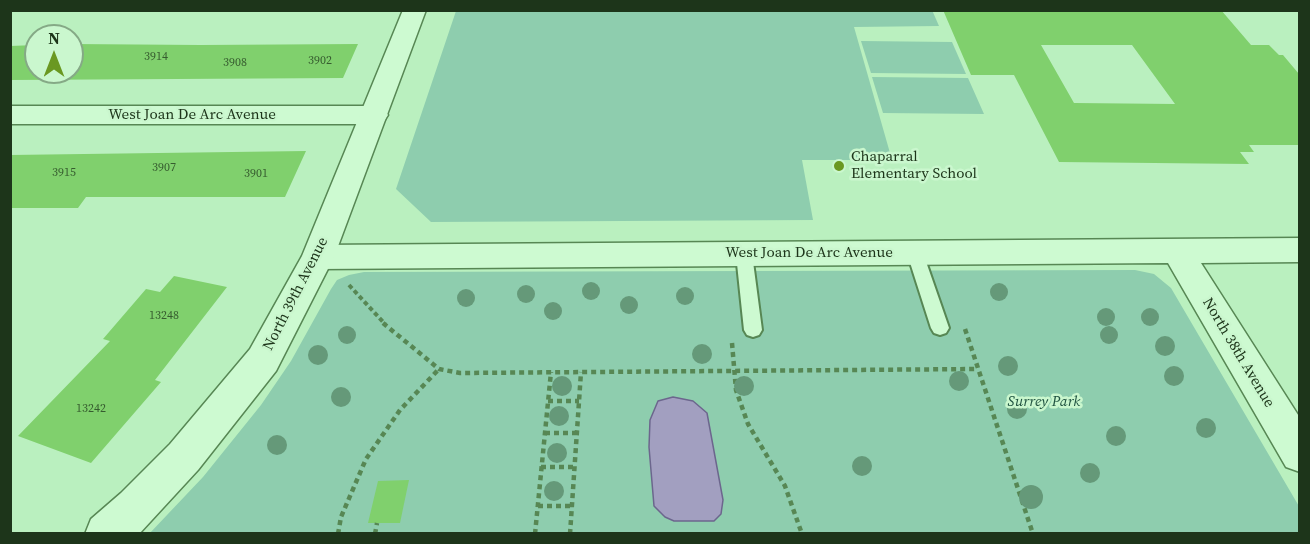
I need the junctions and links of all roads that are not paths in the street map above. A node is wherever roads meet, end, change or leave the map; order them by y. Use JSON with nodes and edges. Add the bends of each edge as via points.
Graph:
{"nodes":[{"id":1,"x":415,"y":10,"type":"edge"},
{"id":2,"x":10,"y":115,"type":"edge"},
{"id":3,"x":374,"y":115,"type":"junction"},
{"id":4,"x":1299,"y":250,"type":"edge"},
{"id":5,"x":1177,"y":251,"type":"junction"},
{"id":6,"x":915,"y":253,"type":"junction"},
{"id":7,"x":744,"y":254,"type":"junction"},
{"id":8,"x":318,"y":256,"type":"junction"},
{"id":9,"x":940,"y":328,"type":"dead end"},
{"id":10,"x":753,"y":330,"type":"dead end"},
{"id":11,"x":1299,"y":454,"type":"edge"},
{"id":12,"x":106,"y":534,"type":"edge"}],
"edges":[{"from":1,"to":3,"type":"street","name":"North 39th Avenue"},
{"from":2,"to":3,"type":"street","name":"West Joan De Arc Avenue"},
{"from":3,"to":8,"type":"street","name":"North 39th Avenue"},
{"from":4,"to":5,"type":"street","name":"West Joan De Arc Avenue"},
{"from":5,"to":6,"type":"street","name":"West Joan De Arc Avenue"},
{"from":5,"to":11,"type":"street","name":"North 38th Avenue"},
{"from":6,"to":7,"type":"street","name":"West Joan De Arc Avenue"},
{"from":6,"to":9,"type":"lane"},
{"from":7,"to":8,"type":"street","name":"West Joan De Arc Avenue"},
{"from":7,"to":10,"type":"lane"},
{"from":8,"to":12,"type":"street","name":"North 39th Avenue","via":[[263,360],[184,457]]}]}
